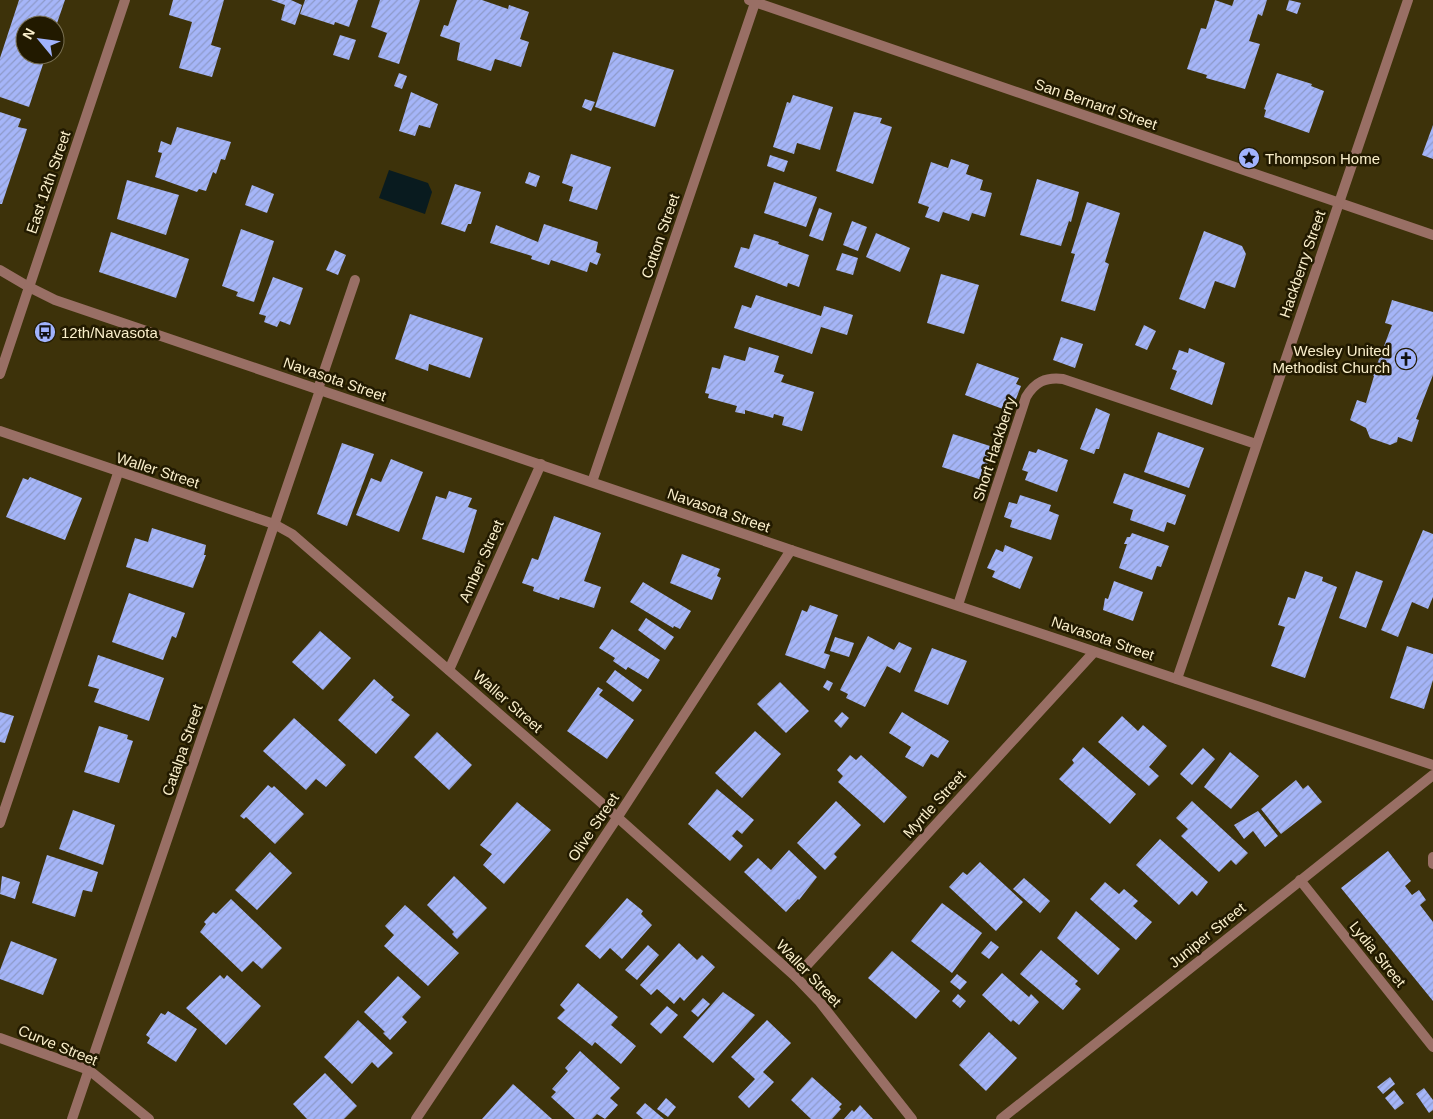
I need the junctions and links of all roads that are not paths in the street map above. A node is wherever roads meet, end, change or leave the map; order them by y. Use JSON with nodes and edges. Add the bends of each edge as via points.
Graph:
{"nodes":[{"id":1,"x":125,"y":0,"type":"edge"},
{"id":2,"x":1408,"y":0,"type":"edge"},
{"id":3,"x":753,"y":1,"type":"edge"},
{"id":4,"x":1338,"y":203,"type":"junction"},
{"id":5,"x":1433,"y":236,"type":"edge"},
{"id":6,"x":0,"y":270,"type":"edge"},
{"id":7,"x":355,"y":280,"type":"dead end"},
{"id":8,"x":28,"y":287,"type":"junction"},
{"id":9,"x":0,"y":374,"type":"edge"},
{"id":10,"x":319,"y":390,"type":"junction"},
{"id":11,"x":0,"y":432,"type":"edge"},
{"id":12,"x":1256,"y":444,"type":"junction"},
{"id":13,"x":541,"y":464,"type":"junction"},
{"id":14,"x":118,"y":473,"type":"junction"},
{"id":15,"x":592,"y":482,"type":"junction"},
{"id":16,"x":274,"y":524,"type":"junction"},
{"id":17,"x":791,"y":550,"type":"junction"},
{"id":18,"x":958,"y":605,"type":"junction"},
{"id":19,"x":1094,"y":652,"type":"junction"},
{"id":20,"x":449,"y":670,"type":"junction"},
{"id":21,"x":1177,"y":679,"type":"junction"},
{"id":22,"x":1433,"y":765,"type":"edge"},
{"id":23,"x":1433,"y":776,"type":"edge"},
{"id":24,"x":617,"y":818,"type":"junction"},
{"id":25,"x":0,"y":823,"type":"edge"},
{"id":26,"x":1433,"y":857,"type":"edge"},
{"id":27,"x":1433,"y":864,"type":"edge"},
{"id":28,"x":1300,"y":880,"type":"junction"},
{"id":29,"x":796,"y":977,"type":"junction"},
{"id":30,"x":0,"y":1038,"type":"edge"},
{"id":31,"x":1433,"y":1047,"type":"edge"},
{"id":32,"x":89,"y":1070,"type":"junction"},
{"id":33,"x":72,"y":1119,"type":"edge"},
{"id":34,"x":149,"y":1119,"type":"edge"},
{"id":35,"x":416,"y":1119,"type":"edge"},
{"id":36,"x":912,"y":1119,"type":"edge"},
{"id":37,"x":1000,"y":1119,"type":"edge"}],
"edges":[{"from":1,"to":8,"type":"street","name":"East 12th Street"},
{"from":2,"to":4,"type":"street","name":"Hackberry Street"},
{"from":3,"to":4,"type":"street","name":"San Bernard Street"},
{"from":3,"to":15,"type":"street","name":"Cotton Street"},
{"from":4,"to":5,"type":"street","name":"San Bernard Street"},
{"from":4,"to":12,"type":"street","name":"Hackberry Street"},
{"from":6,"to":8,"type":"street","name":"Navasota Street"},
{"from":7,"to":10,"type":"street","name":"Catalpa Street"},
{"from":8,"to":9,"type":"street","name":"East 12th Street"},
{"from":8,"to":10,"type":"street","name":"Navasota Street"},
{"from":10,"to":13,"type":"street","name":"Navasota Street"},
{"from":10,"to":16,"type":"street","name":"Catalpa Street"},
{"from":11,"to":14,"type":"street","name":"Waller Street"},
{"from":12,"to":18,"type":"street","name":"Short Hackberry","via":[[1062,379],[1041,380],[1026,397]]},
{"from":12,"to":21,"type":"street","name":"Hackberry Street"},
{"from":13,"to":15,"type":"street","name":"Navasota Street"},
{"from":13,"to":20,"type":"street","name":"Amber Street"},
{"from":14,"to":16,"type":"street","name":"Waller Street"},
{"from":14,"to":25,"type":"street"},
{"from":15,"to":17,"type":"street","name":"Navasota Street"},
{"from":16,"to":20,"type":"street","name":"Waller Street","via":[[309,547]]},
{"from":16,"to":32,"type":"street","name":"Catalpa Street"},
{"from":17,"to":18,"type":"street","name":"Navasota Street"},
{"from":17,"to":24,"type":"street","name":"Olive Street"},
{"from":18,"to":19,"type":"street","name":"Navasota Street"},
{"from":19,"to":21,"type":"street","name":"Navasota Street"},
{"from":19,"to":29,"type":"street","name":"Myrtle Street"},
{"from":20,"to":24,"type":"street","name":"Waller Street"},
{"from":21,"to":22,"type":"street","name":"Navasota Street"},
{"from":23,"to":28,"type":"street","name":"Juniper Street"},
{"from":24,"to":29,"type":"street","name":"Waller Street"},
{"from":24,"to":35,"type":"street","name":"Olive Street"},
{"from":26,"to":27,"type":"street"},
{"from":28,"to":31,"type":"street","name":"Lydia Street"},
{"from":28,"to":37,"type":"street","name":"Juniper Street"},
{"from":29,"to":36,"type":"street","name":"Waller Street","via":[[819,1001]]},
{"from":30,"to":32,"type":"street","name":"Curve Street"},
{"from":32,"to":33,"type":"street","name":"Catalpa Street"},
{"from":32,"to":34,"type":"street","name":"Curve Street"}]}
